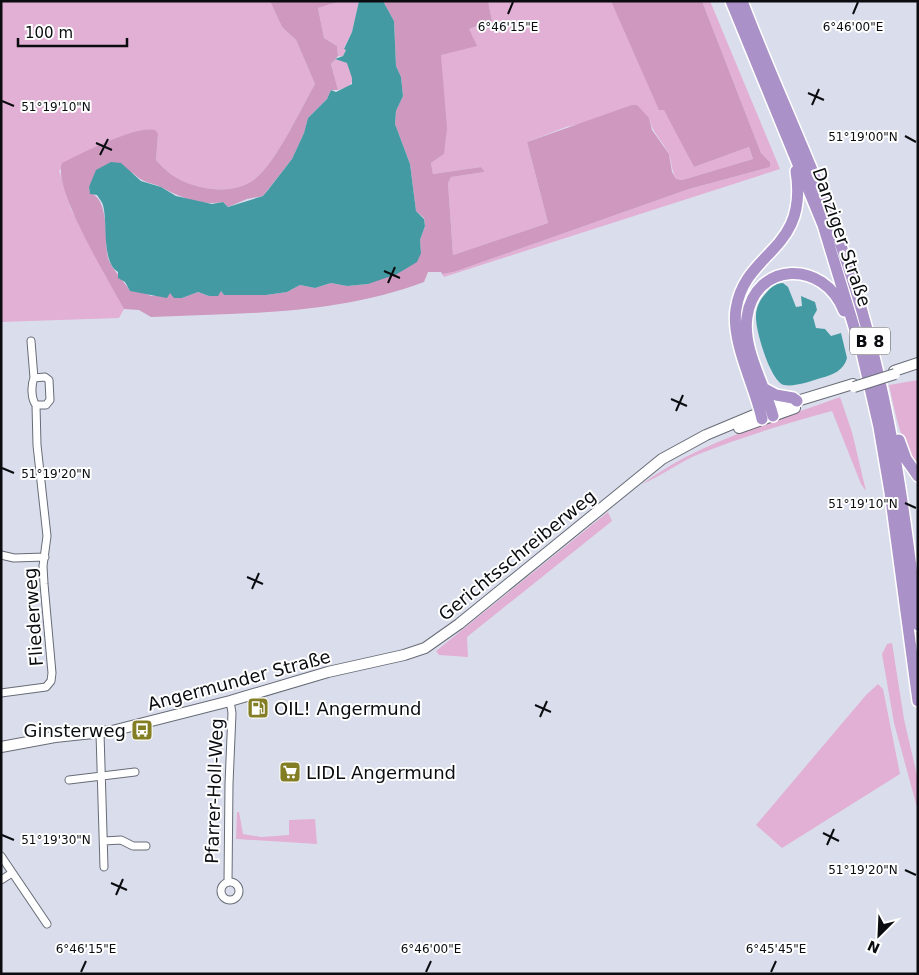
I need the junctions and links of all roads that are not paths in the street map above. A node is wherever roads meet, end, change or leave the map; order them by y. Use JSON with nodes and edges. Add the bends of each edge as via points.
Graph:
{"nodes":[{"id":1,"x":731,"y":1,"type":"edge"},
{"id":2,"x":742,"y":1,"type":"edge"},
{"id":3,"x":796,"y":157,"type":"junction"},
{"id":4,"x":854,"y":324,"type":"junction"},
{"id":5,"x":31,"y":341,"type":"dead end"},
{"id":6,"x":918,"y":363,"type":"edge"},
{"id":7,"x":918,"y":368,"type":"edge"},
{"id":8,"x":894,"y":373,"type":"junction"},
{"id":9,"x":34,"y":378,"type":"junction"},
{"id":10,"x":854,"y":385,"type":"junction"},
{"id":11,"x":765,"y":389,"type":"junction"},
{"id":12,"x":796,"y":401,"type":"junction"},
{"id":13,"x":36,"y":405,"type":"junction"},
{"id":14,"x":767,"y":414,"type":"junction"},
{"id":15,"x":892,"y":432,"type":"junction"},
{"id":16,"x":918,"y":476,"type":"edge"},
{"id":17,"x":1,"y":555,"type":"edge"},
{"id":18,"x":45,"y":557,"type":"junction"},
{"id":19,"x":916,"y":595,"type":"edge"},
{"id":20,"x":918,"y":625,"type":"edge"},
{"id":21,"x":425,"y":648,"type":"joint"},
{"id":22,"x":1,"y":693,"type":"edge"},
{"id":23,"x":230,"y":701,"type":"junction"},
{"id":24,"x":918,"y":701,"type":"edge"},
{"id":25,"x":100,"y":733,"type":"junction"},
{"id":26,"x":1,"y":747,"type":"edge"},
{"id":27,"x":135,"y":772,"type":"dead end"},
{"id":28,"x":102,"y":776,"type":"junction"},
{"id":29,"x":69,"y":780,"type":"dead end"},
{"id":30,"x":104,"y":841,"type":"junction"},
{"id":31,"x":146,"y":846,"type":"dead end"},
{"id":32,"x":1,"y":856,"type":"edge"},
{"id":33,"x":104,"y":866,"type":"dead end"},
{"id":34,"x":12,"y":873,"type":"junction"},
{"id":35,"x":1,"y":880,"type":"edge"},
{"id":36,"x":228,"y":882,"type":"dead end"},
{"id":37,"x":47,"y":924,"type":"dead end"}],
"edges":[{"from":1,"to":3,"type":"highway","name":"Danziger Straße","number":"B 8"},
{"from":2,"to":15,"type":"highway","name":"Danziger Straße","number":"B 8","via":[[837,232],[864,318]]},
{"from":3,"to":4,"type":"highway","name":"Danziger Straße","number":"B 8","via":[[823,225]]},
{"from":3,"to":14,"type":"highway","via":[[799,200],[794,219],[784,238],[745,285],[736,310],[740,345]]},
{"from":4,"to":11,"type":"highway","via":[[847,319],[835,293],[815,277],[795,273],[772,279],[750,302],[746,325]]},
{"from":4,"to":24,"type":"highway","name":"Danziger Straße","number":"B 8","via":[[884,457]]},
{"from":5,"to":9,"type":"street","name":"Fliederweg"},
{"from":6,"to":8,"type":"main road","name":"Gerichtsschreiberweg"},
{"from":7,"to":8,"type":"main road","name":"Gerichtsschreiberweg"},
{"from":8,"to":10,"type":"main road","name":"Gerichtsschreiberweg","bridge":true},
{"from":9,"to":13,"type":"street","name":"Fliederweg","via":[[33,402]]},
{"from":9,"to":13,"type":"street","via":[[49,380],[50,400],[46,405]]},
{"from":10,"to":12,"type":"main road","name":"Gerichtsschreiberweg"},
{"from":10,"to":14,"type":"main road","name":"Gerichtsschreiberweg"},
{"from":11,"to":12,"type":"highway"},
{"from":11,"to":14,"type":"highway"},
{"from":12,"to":14,"type":"main road","name":"Gerichtsschreiberweg"},
{"from":13,"to":18,"type":"street","name":"Fliederweg","via":[[47,536]]},
{"from":14,"to":21,"type":"main road","name":"Gerichtsschreiberweg","via":[[706,435],[646,470],[459,624]]},
{"from":15,"to":16,"type":"highway"},
{"from":15,"to":19,"type":"highway","name":"Danziger Straße","number":"B 8"},
{"from":17,"to":18,"type":"street","name":"Fliederweg"},
{"from":18,"to":22,"type":"street","name":"Fliederweg","via":[[51,681],[39,690]]},
{"from":19,"to":20,"type":"highway","name":"Danziger Straße","number":"B 8"},
{"from":21,"to":23,"type":"main road","name":"Angermunder Straße"},
{"from":23,"to":25,"type":"main road","name":"Angermunder Straße"},
{"from":23,"to":36,"type":"street","name":"Pfarrer-Holl-Weg"},
{"from":25,"to":26,"type":"main road","name":"Angermunder Straße"},
{"from":25,"to":28,"type":"street"},
{"from":27,"to":28,"type":"street"},
{"from":28,"to":29,"type":"street"},
{"from":28,"to":30,"type":"street"},
{"from":30,"to":31,"type":"street","via":[[121,840],[133,846]]},
{"from":30,"to":33,"type":"street"},
{"from":32,"to":34,"type":"street"},
{"from":34,"to":35,"type":"street"},
{"from":34,"to":37,"type":"street"}]}
